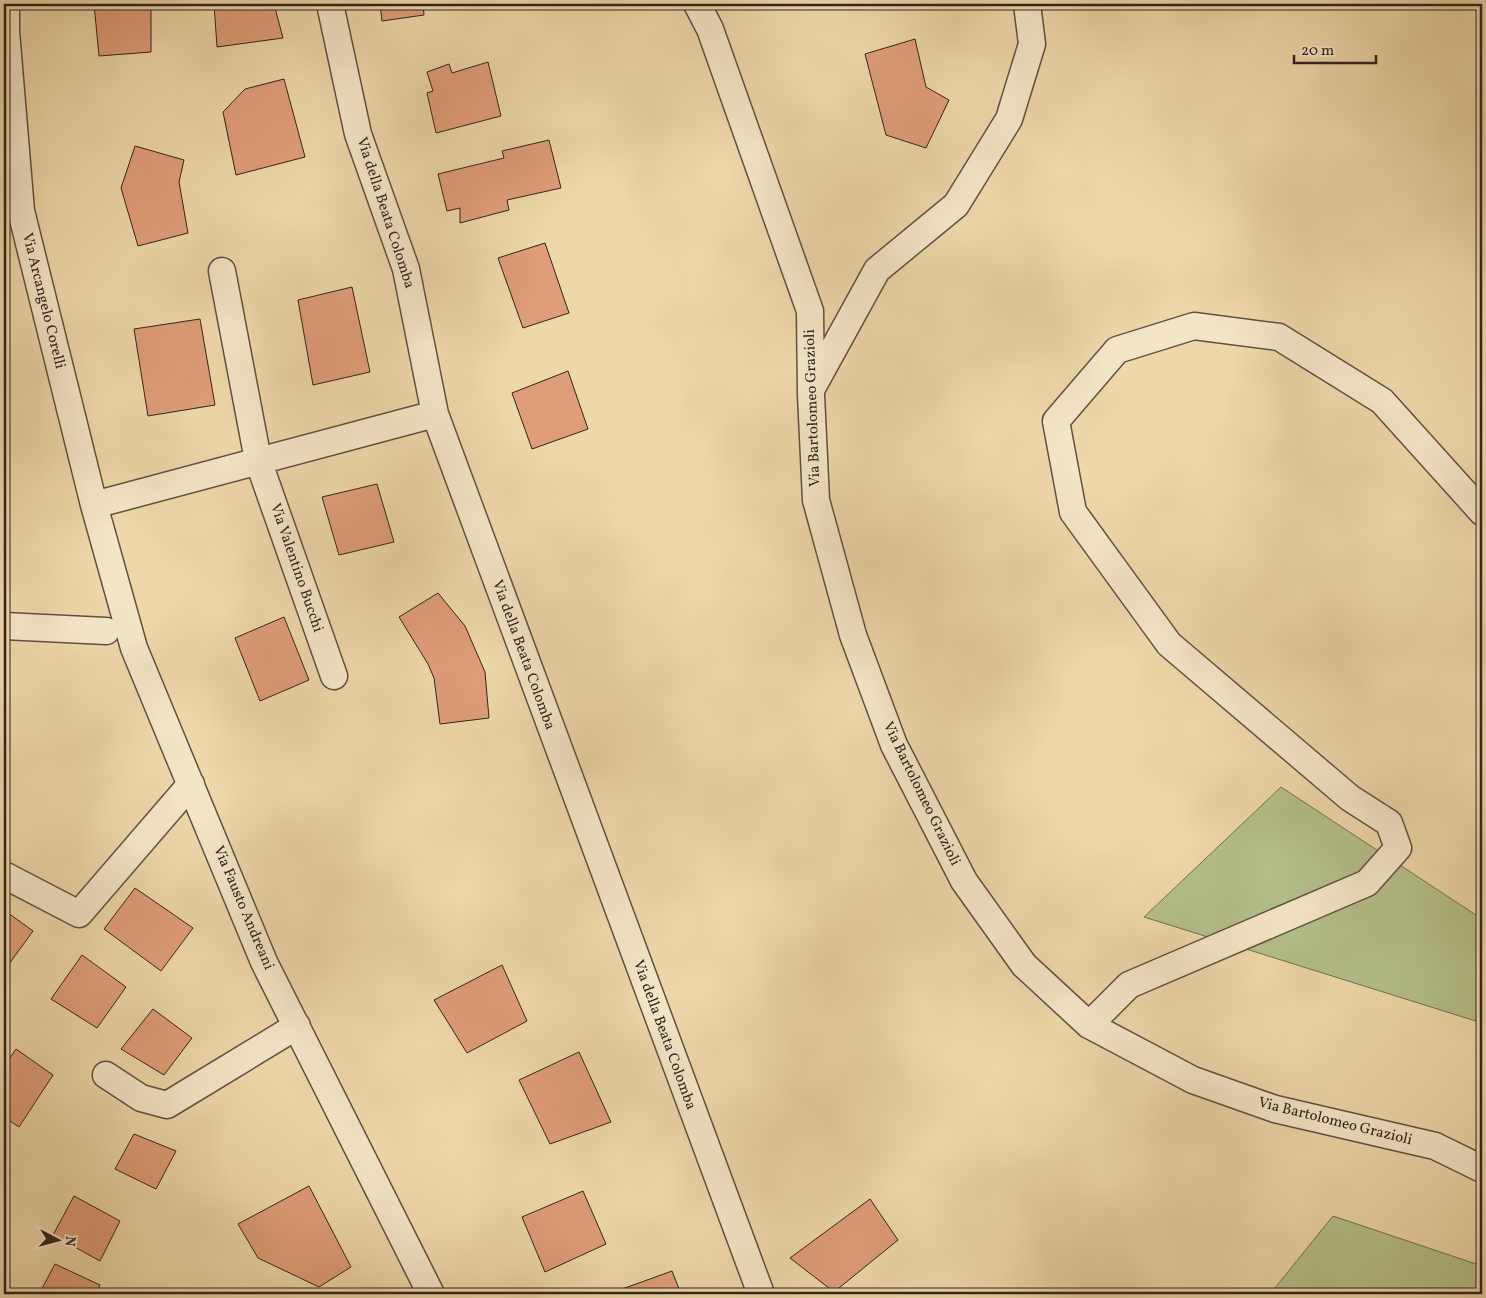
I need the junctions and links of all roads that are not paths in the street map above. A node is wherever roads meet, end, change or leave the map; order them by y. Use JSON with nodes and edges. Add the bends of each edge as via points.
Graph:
{"nodes":[{"id":1,"x":6,"y":4,"type":"edge"},
{"id":2,"x":330,"y":4,"type":"edge"},
{"id":3,"x":697,"y":4,"type":"edge"},
{"id":4,"x":1027,"y":4,"type":"edge"},
{"id":5,"x":222,"y":271,"type":"dead end"},
{"id":6,"x":811,"y":390,"type":"junction"},
{"id":7,"x":435,"y":414,"type":"junction"},
{"id":8,"x":258,"y":460,"type":"junction"},
{"id":9,"x":94,"y":506,"type":"junction"},
{"id":10,"x":1482,"y":512,"type":"edge"},
{"id":11,"x":4,"y":626,"type":"edge"},
{"id":12,"x":106,"y":631,"type":"dead end"},
{"id":13,"x":334,"y":676,"type":"dead end"},
{"id":14,"x":191,"y":784,"type":"junction"},
{"id":15,"x":6,"y":876,"type":"dead end"},
{"id":16,"x":1088,"y":1025,"type":"junction"},
{"id":17,"x":297,"y":1026,"type":"junction"},
{"id":18,"x":106,"y":1075,"type":"dead end"},
{"id":19,"x":1482,"y":1169,"type":"edge"},
{"id":20,"x":431,"y":1294,"type":"edge"},
{"id":21,"x":760,"y":1294,"type":"edge"}],
"edges":[{"from":1,"to":9,"type":"street","name":"Via Arcangelo Corelli","via":[[21,211]]},
{"from":2,"to":7,"type":"street","name":"Via della Beata Colomba","via":[[358,134],[406,269]]},
{"from":3,"to":6,"type":"street","name":"Via Bartolomeo Grazioli","via":[[710,29],[810,311]]},
{"from":4,"to":6,"type":"street","via":[[1032,44],[1009,119],[956,205],[877,270]]},
{"from":5,"to":8,"type":"street","name":"Via Valentino Bucchi"},
{"from":6,"to":16,"type":"street","name":"Via Bartolomeo Grazioli","via":[[816,500],[853,635],[894,746],[964,881],[1024,965]]},
{"from":7,"to":8,"type":"street"},
{"from":7,"to":21,"type":"street","name":"Via della Beata Colomba"},
{"from":8,"to":9,"type":"street"},
{"from":8,"to":13,"type":"street","name":"Via Valentino Bucchi"},
{"from":9,"to":14,"type":"street","name":"Via Fausto Andreani","via":[[134,648]]},
{"from":10,"to":16,"type":"street","via":[[1382,401],[1278,336],[1194,326],[1117,350],[1056,421],[1072,512],[1169,644],[1350,798],[1389,823],[1398,848],[1367,883],[1129,985]]},
{"from":11,"to":12,"type":"street"},
{"from":14,"to":15,"type":"street","via":[[79,914]]},
{"from":14,"to":17,"type":"street","name":"Via Fausto Andreani","via":[[264,962]]},
{"from":16,"to":19,"type":"street","name":"Via Bartolomeo Grazioli","via":[[1192,1080],[1275,1109],[1435,1146]]},
{"from":17,"to":18,"type":"street","via":[[167,1105],[141,1098]]},
{"from":17,"to":20,"type":"street","name":"Via Fausto Andreani"}]}
